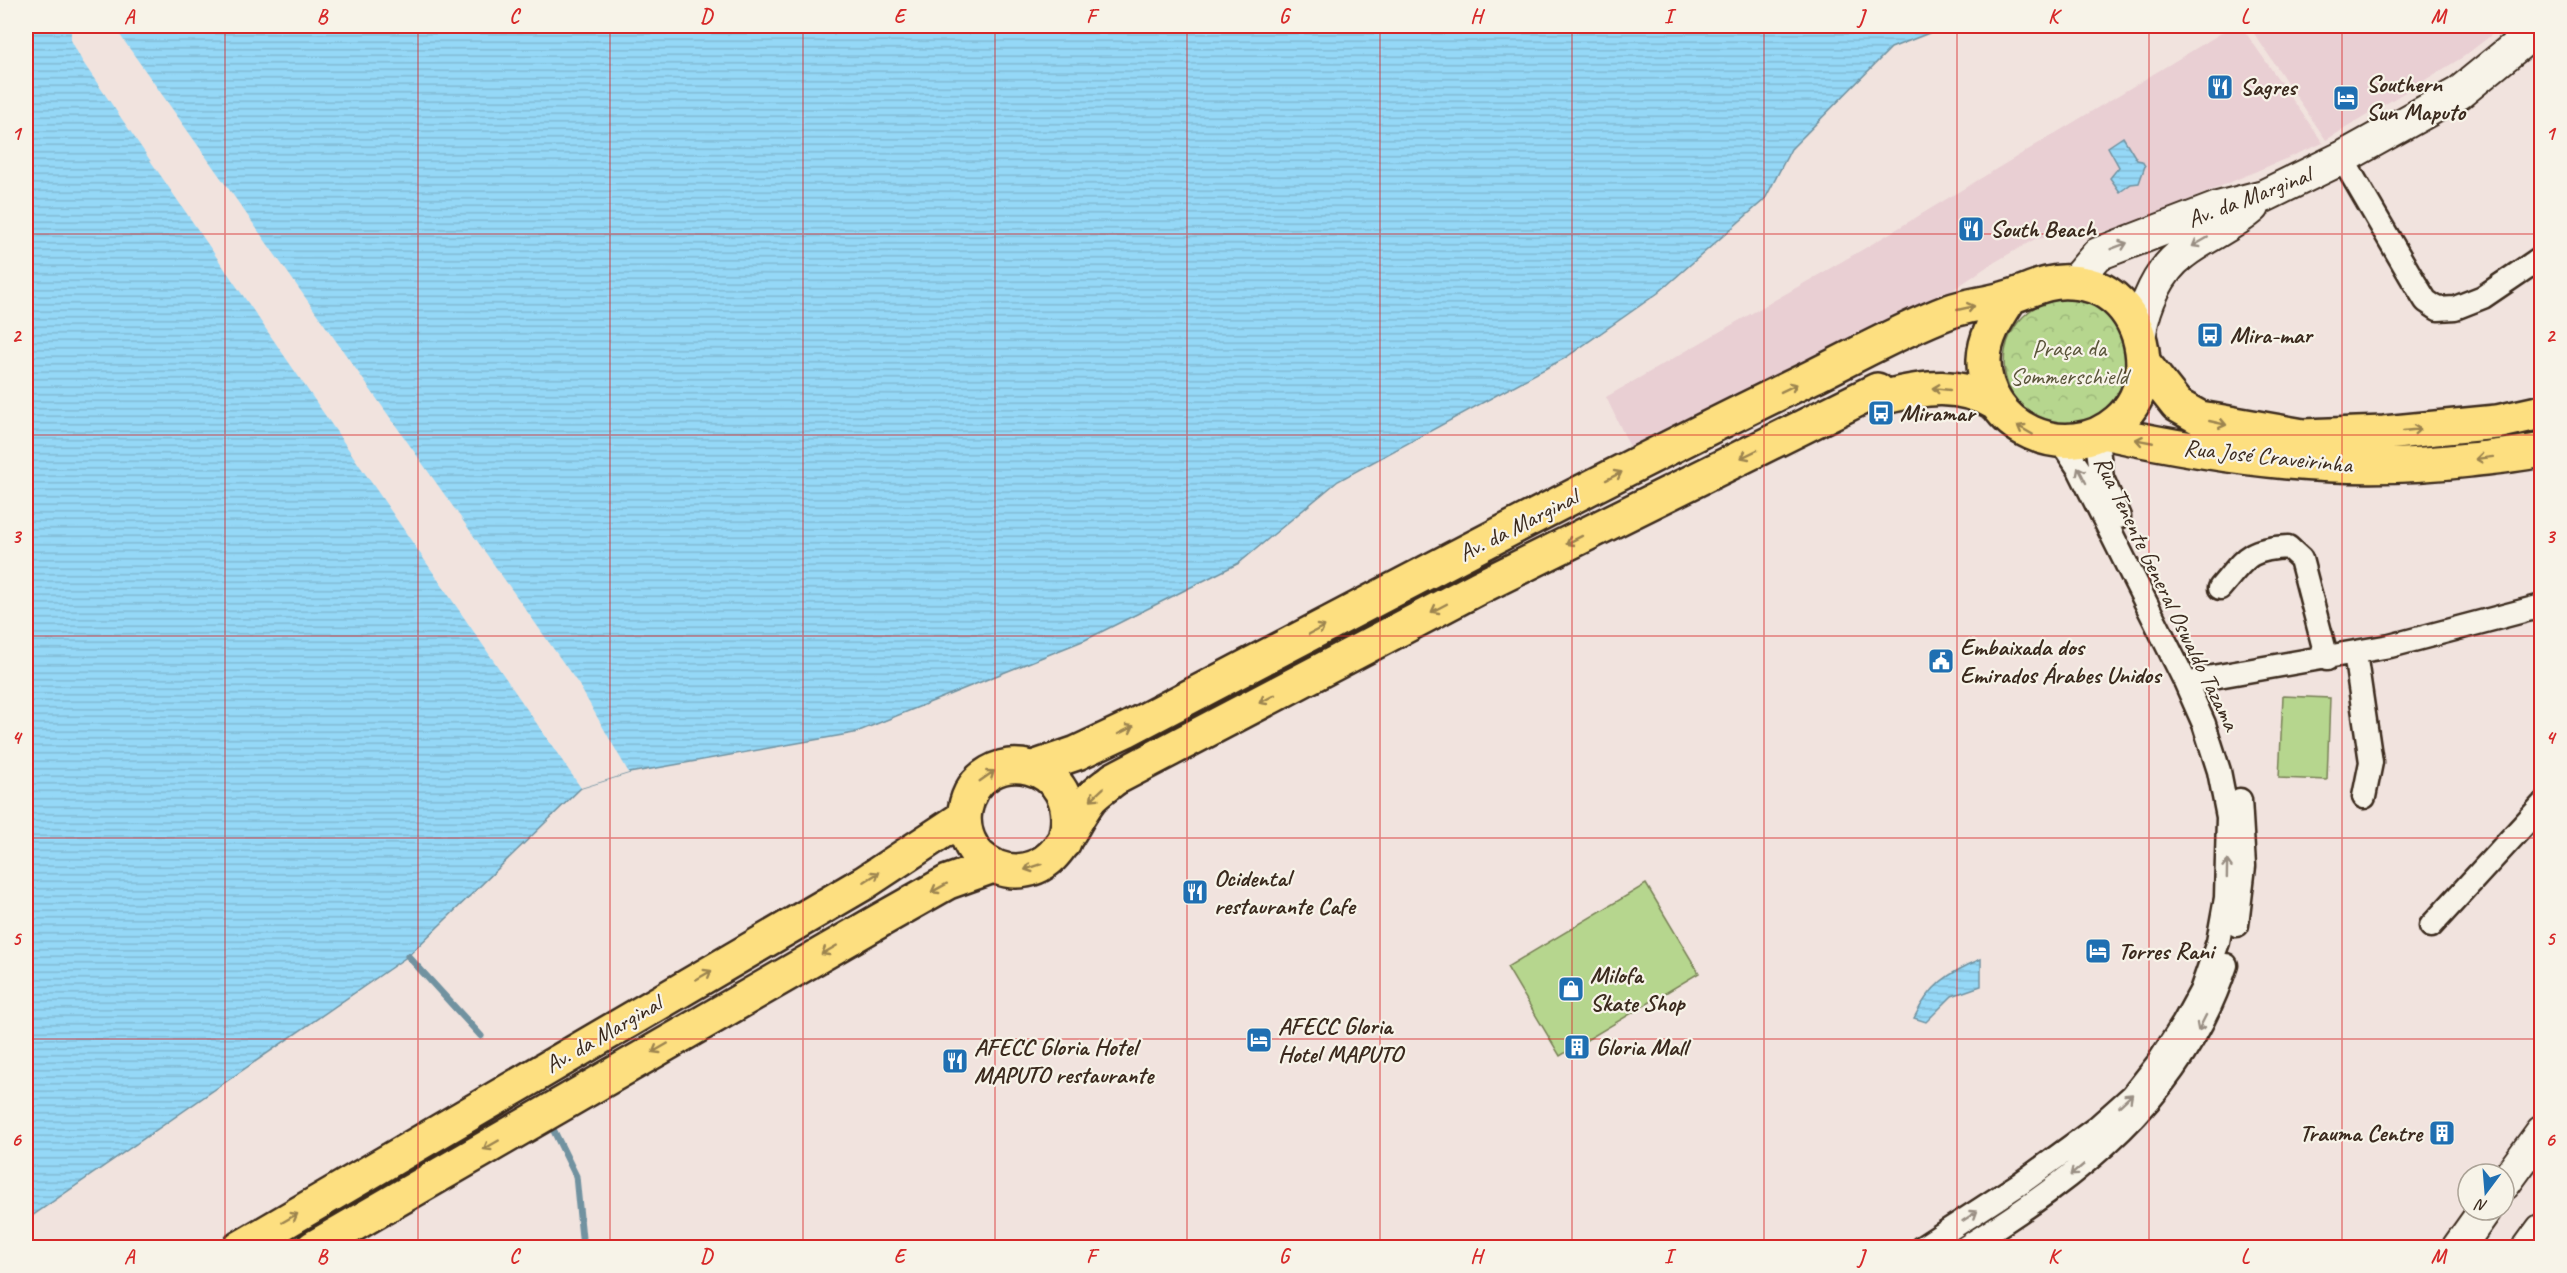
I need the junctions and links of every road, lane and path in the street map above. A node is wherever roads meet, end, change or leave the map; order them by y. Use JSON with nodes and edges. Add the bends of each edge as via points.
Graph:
{"nodes":[{"id":1,"x":2541,"y":26,"type":"edge"},
{"id":2,"x":2342,"y":158,"type":"junction"},
{"id":3,"x":2264,"y":196,"type":"junction"},
{"id":4,"x":2541,"y":257,"type":"edge"},
{"id":5,"x":2075,"y":281,"type":"junction"},
{"id":6,"x":2010,"y":297,"type":"junction"},
{"id":7,"x":2142,"y":347,"type":"junction"},
{"id":8,"x":1997,"y":405,"type":"junction"},
{"id":9,"x":2541,"y":412,"type":"edge"},
{"id":10,"x":2100,"y":434,"type":"junction"},
{"id":11,"x":2061,"y":442,"type":"junction"},
{"id":12,"x":2541,"y":450,"type":"edge"},
{"id":13,"x":2220,"y":588,"type":"dead end"},
{"id":14,"x":2541,"y":606,"type":"edge"},
{"id":15,"x":2355,"y":653,"type":"junction"},
{"id":16,"x":2327,"y":659,"type":"junction"},
{"id":17,"x":2200,"y":679,"type":"junction"},
{"id":18,"x":1033,"y":768,"type":"junction"},
{"id":19,"x":2364,"y":797,"type":"dead end"},
{"id":20,"x":2541,"y":805,"type":"edge"},
{"id":21,"x":964,"y":817,"type":"junction"},
{"id":22,"x":1064,"y":842,"type":"junction"},
{"id":23,"x":993,"y":866,"type":"junction"},
{"id":24,"x":2431,"y":926,"type":"dead end"},
{"id":25,"x":2541,"y":1132,"type":"edge"},
{"id":26,"x":2516,"y":1167,"type":"edge"},
{"id":27,"x":2476,"y":1222,"type":"edge"},
{"id":28,"x":2541,"y":1230,"type":"edge"},
{"id":29,"x":240,"y":1248,"type":"edge"},
{"id":30,"x":313,"y":1248,"type":"edge"},
{"id":31,"x":1921,"y":1248,"type":"edge"},
{"id":32,"x":1964,"y":1248,"type":"edge"},
{"id":33,"x":2458,"y":1248,"type":"edge"},
{"id":34,"x":2529,"y":1248,"type":"edge"}],
"edges":[{"from":1,"to":2,"type":"main road","name":"Av. da Marginal","via":[[2459,93]]},
{"from":2,"to":3,"type":"main road","name":"Av. da Marginal"},
{"from":2,"to":4,"type":"street","via":[[2426,301],[2438,309],[2455,308],[2483,297]]},
{"from":5,"to":3,"type":"main road","name":"Av. da Marginal","one_way":true,"via":[[2098,255],[2218,208]]},
{"from":3,"to":7,"type":"main road","one_way":true,"via":[[2239,219],[2181,254],[2149,297]]},
{"from":5,"to":6,"type":"main road","name":"Av. da Marginal","via":[[2053,282]]},
{"from":5,"to":7,"type":"main road","name":"Av. da Marginal","via":[[2115,298],[2130,314]]},
{"from":6,"to":8,"type":"main road","name":"Av. da Marginal","via":[[1987,337],[1984,360],[1987,383]]},
{"from":18,"to":6,"type":"main road","name":"Av. da Marginal","one_way":true,"via":[[1126,730],[1479,545],[1893,336],[1952,311]]},
{"from":7,"to":9,"type":"main road","name":"Rua José Craveirinha","one_way":true,"via":[[2177,405],[2200,418],[2303,436],[2497,422]]},
{"from":7,"to":10,"type":"main road","name":"Av. da Marginal","via":[[2142,384],[2133,404],[2120,420]]},
{"from":11,"to":8,"type":"main road","name":"Av. da Marginal","one_way":true,"via":[[2024,431]]},
{"from":8,"to":22,"type":"main road","name":"Av. da Marginal","one_way":true,"via":[[1967,392],[1924,387],[1885,397],[1877,390],[1478,588],[1114,779],[1091,798]]},
{"from":10,"to":11,"type":"main road","name":"Av. da Marginal"},
{"from":12,"to":10,"type":"main road","name":"Rua José Craveirinha","one_way":true,"via":[[2423,465],[2318,466]]},
{"from":10,"to":17,"type":"street","name":"Rua Tenente General Oswaldo Tazama","via":[[2100,470],[2108,493]]},
{"from":31,"to":11,"type":"street","name":"Rua Tenente General Oswaldo Tazama","one_way":true,"via":[[2021,1183],[2095,1129],[2132,1096],[2158,1063],[2201,991],[2218,942],[2226,898],[2228,817],[2204,724],[2079,469]]},
{"from":13,"to":16,"type":"street","via":[[2246,557],[2262,548],[2288,547],[2301,559]]},
{"from":14,"to":15,"type":"street"},
{"from":15,"to":16,"type":"street"},
{"from":15,"to":19,"type":"street","via":[[2371,762]]},
{"from":16,"to":17,"type":"street"},
{"from":17,"to":32,"type":"street","name":"Rua Tenente General Oswaldo Tazama","one_way":true,"via":[[2218,717],[2235,771],[2243,819],[2242,901],[2215,999],[2173,1072],[2143,1110],[2068,1178]]},
{"from":21,"to":18,"type":"main road","name":"Av. da Marginal","one_way":true,"via":[[974,786],[986,775],[1001,768]]},
{"from":18,"to":22,"type":"main road","via":[[1062,790],[1069,807],[1070,825]]},
{"from":20,"to":24,"type":"street"},
{"from":21,"to":23,"type":"main road","via":[[971,846]]},
{"from":29,"to":21,"type":"main road","name":"Av. da Marginal","one_way":true,"via":[[864,883]]},
{"from":22,"to":23,"type":"main road","name":"Av. da Marginal","one_way":true,"via":[[1058,853],[1038,868],[1009,871]]},
{"from":23,"to":30,"type":"main road","name":"Av. da Marginal","one_way":true,"via":[[948,882]]},
{"from":25,"to":26,"type":"main road"},
{"from":27,"to":33,"type":"main road"},
{"from":28,"to":34,"type":"main road"}]}
